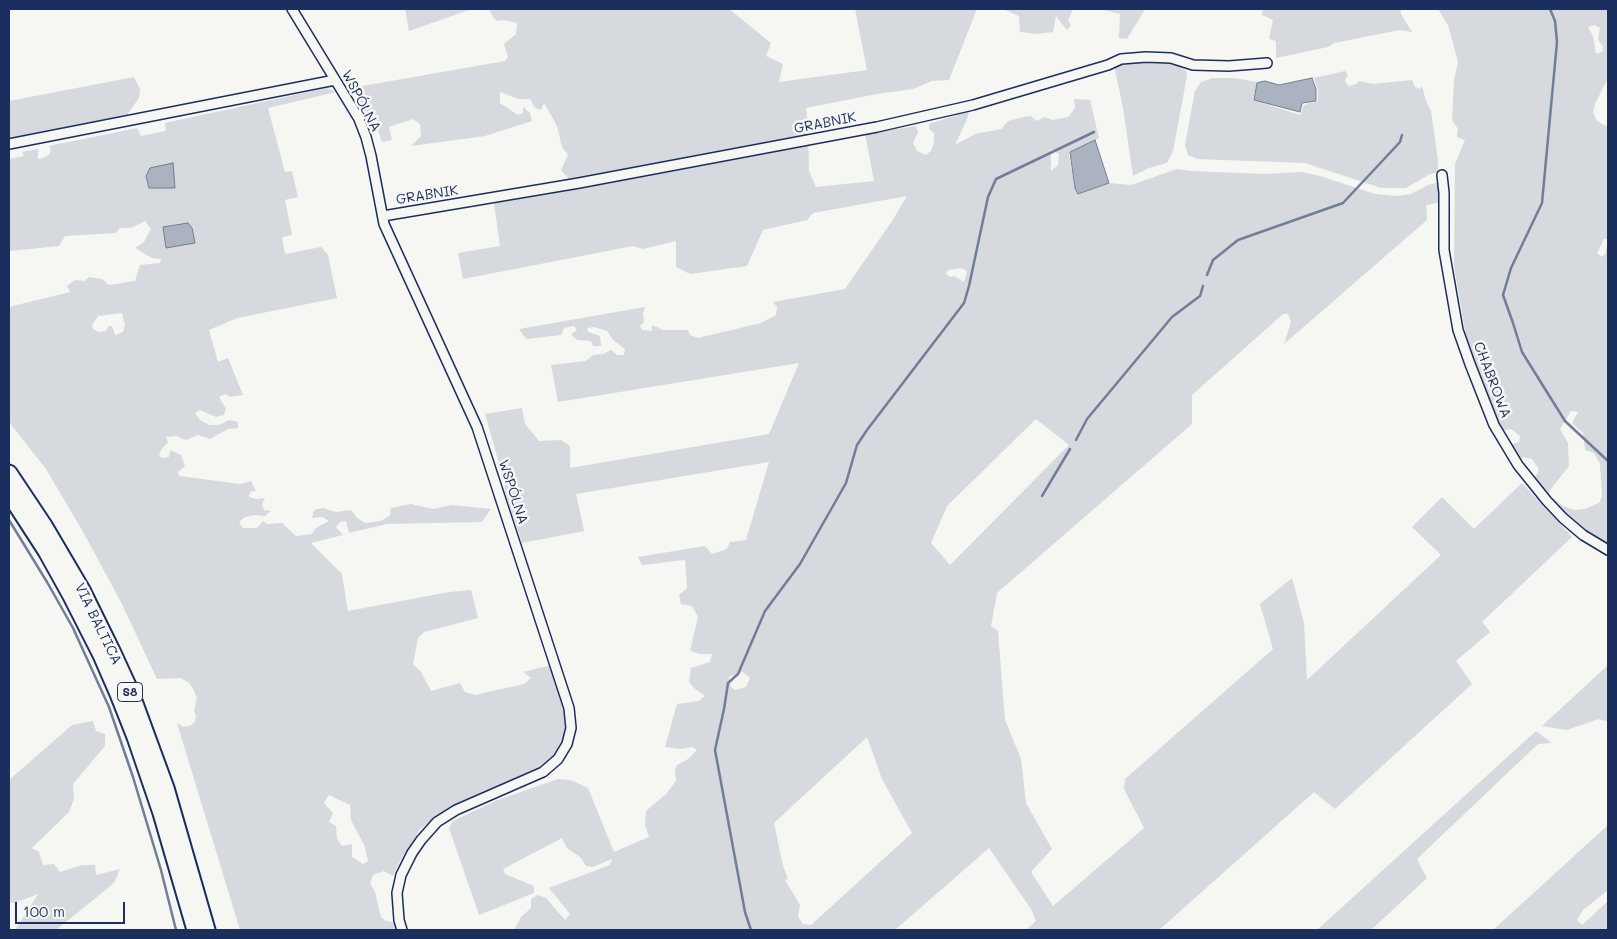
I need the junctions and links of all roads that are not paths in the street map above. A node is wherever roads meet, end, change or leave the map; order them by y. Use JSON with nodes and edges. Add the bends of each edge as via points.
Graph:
{"nodes":[{"id":1,"x":292,"y":9,"type":"edge"},
{"id":2,"x":1267,"y":63,"type":"dead end"},
{"id":3,"x":336,"y":80,"type":"junction"},
{"id":4,"x":9,"y":144,"type":"edge"},
{"id":5,"x":1442,"y":175,"type":"dead end"},
{"id":6,"x":382,"y":216,"type":"junction"},
{"id":7,"x":9,"y":473,"type":"edge"},
{"id":8,"x":9,"y":494,"type":"edge"},
{"id":9,"x":1608,"y":550,"type":"edge"},
{"id":10,"x":195,"y":930,"type":"edge"},
{"id":11,"x":207,"y":930,"type":"edge"},
{"id":12,"x":402,"y":930,"type":"edge"}],
"edges":[{"from":1,"to":3,"type":"street","name":"WSPÓLNA"},
{"from":2,"to":6,"type":"street","name":"GRABNIK","via":[[1229,66],[1193,65],[1171,58],[1122,59],[973,105],[877,127]]},
{"from":3,"to":4,"type":"street"},
{"from":3,"to":6,"type":"street","name":"WSPÓLNA","via":[[366,137]]},
{"from":5,"to":9,"type":"street","name":"CHABROWA","via":[[1444,250],[1458,330],[1494,425],[1518,464],[1547,501],[1563,518]]},
{"from":6,"to":12,"type":"street","name":"WSPÓLNA","via":[[477,427],[569,708],[571,728],[558,759],[543,772],[456,810],[437,822],[421,840],[402,875],[397,893]]},
{"from":7,"to":11,"type":"highway","name":"VIA BALTICA","number":"S8","via":[[82,590],[130,690],[166,788]]},
{"from":8,"to":10,"type":"highway","name":"VIA BALTICA","number":"S8","via":[[72,596],[118,694],[161,813]]}]}
